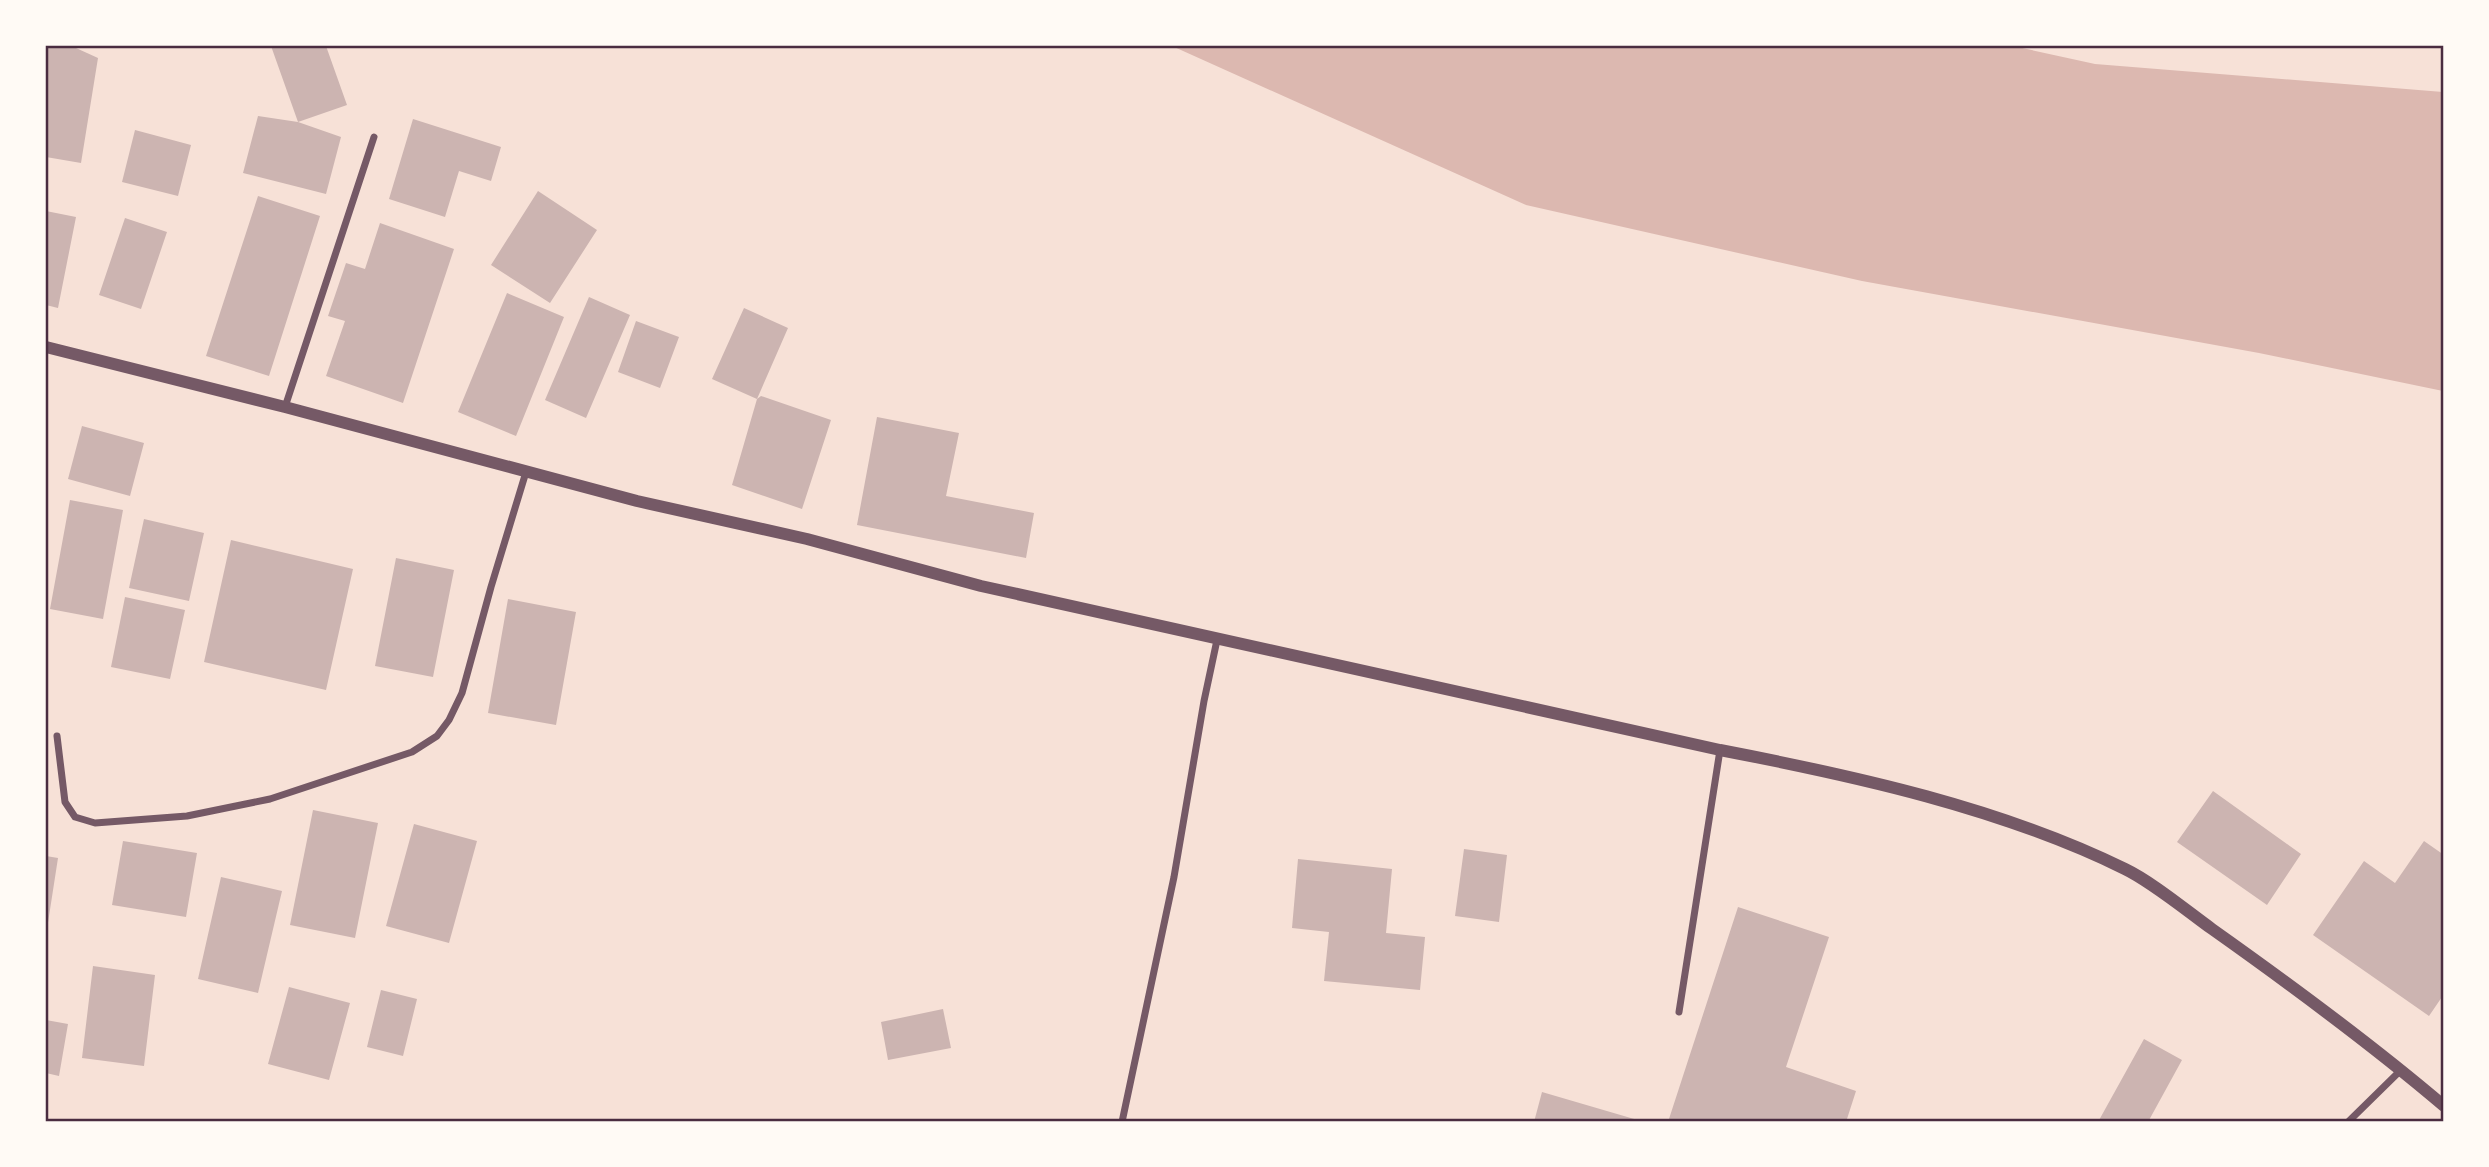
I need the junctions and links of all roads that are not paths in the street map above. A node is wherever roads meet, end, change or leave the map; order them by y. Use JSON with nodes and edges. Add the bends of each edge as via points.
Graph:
{"nodes":[{"id":1,"x":374,"y":137,"type":"dead end"},
{"id":2,"x":46,"y":347,"type":"edge"},
{"id":3,"x":285,"y":407,"type":"junction"},
{"id":4,"x":526,"y":472,"type":"junction"},
{"id":5,"x":1217,"y":640,"type":"junction"},
{"id":6,"x":57,"y":736,"type":"dead end"},
{"id":7,"x":1720,"y":750,"type":"junction"},
{"id":8,"x":1679,"y":1012,"type":"dead end"},
{"id":9,"x":2401,"y":1070,"type":"junction"},
{"id":10,"x":2444,"y":1106,"type":"edge"},
{"id":11,"x":1122,"y":1122,"type":"edge"},
{"id":12,"x":2348,"y":1122,"type":"edge"}],
"edges":[{"from":1,"to":3,"type":"street"},
{"from":2,"to":3,"type":"street"},
{"from":3,"to":4,"type":"street"},
{"from":4,"to":5,"type":"street"},
{"from":4,"to":6,"type":"street","via":[[462,693],[438,736],[412,752],[270,799],[187,816],[94,822],[75,817],[65,802]]},
{"from":5,"to":7,"type":"street"},
{"from":5,"to":11,"type":"street","via":[[1174,877]]},
{"from":7,"to":8,"type":"street"},
{"from":7,"to":9,"type":"street","via":[[1934,799],[2058,838],[2129,870]]},
{"from":9,"to":10,"type":"street"},
{"from":9,"to":12,"type":"street"}]}
